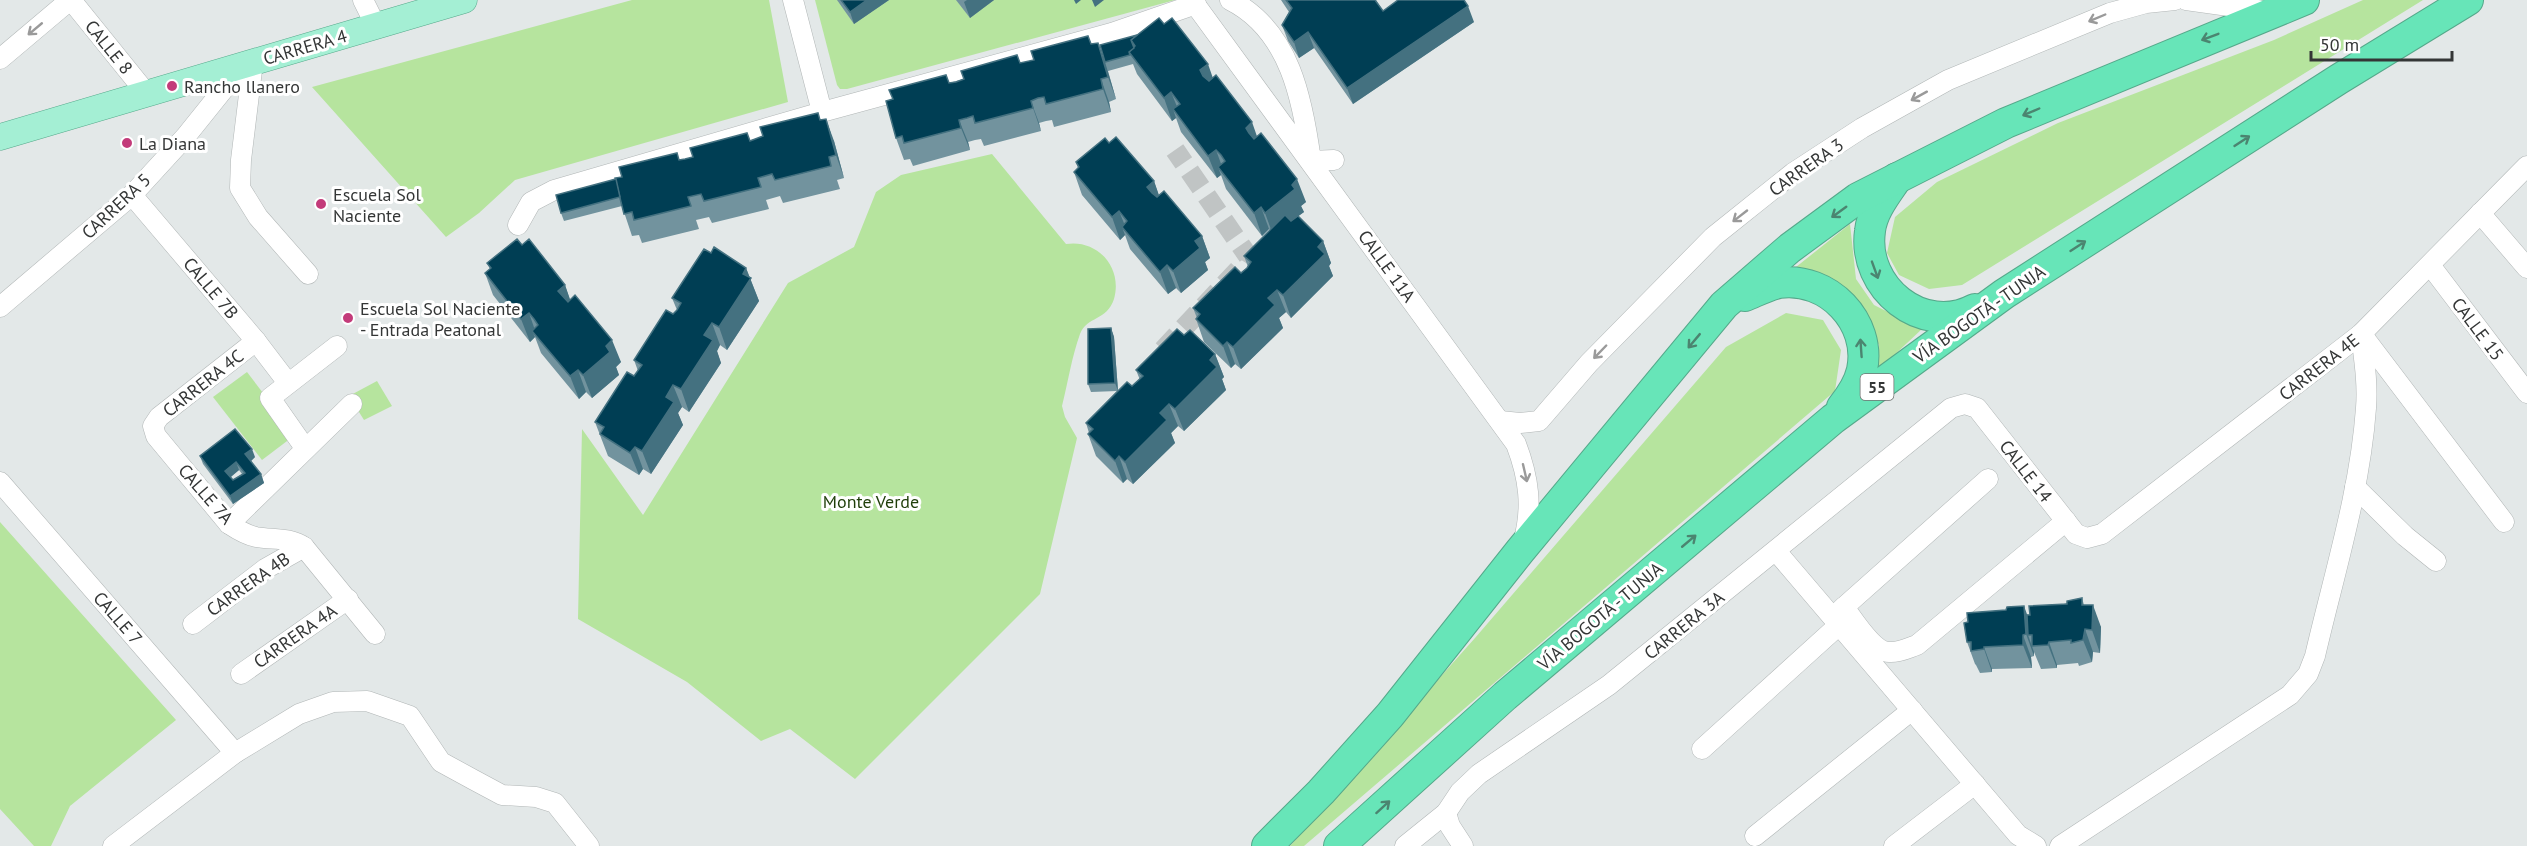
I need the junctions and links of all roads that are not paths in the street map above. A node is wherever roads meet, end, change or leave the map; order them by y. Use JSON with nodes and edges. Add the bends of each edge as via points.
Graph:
{"nodes":[{"id":1,"x":71,"y":0,"type":"edge"},
{"id":2,"x":363,"y":0,"type":"edge"},
{"id":3,"x":464,"y":0,"type":"edge"},
{"id":4,"x":793,"y":0,"type":"edge"},
{"id":5,"x":1230,"y":0,"type":"edge"},
{"id":6,"x":2175,"y":0,"type":"edge"},
{"id":7,"x":2186,"y":0,"type":"edge"},
{"id":8,"x":2304,"y":0,"type":"edge"},
{"id":9,"x":2468,"y":0,"type":"edge"},
{"id":10,"x":1194,"y":2,"type":"edge"},
{"id":11,"x":2274,"y":13,"type":"junction"},
{"id":12,"x":376,"y":26,"type":"junction"},
{"id":13,"x":0,"y":59,"type":"edge"},
{"id":14,"x":248,"y":64,"type":"junction"},
{"id":15,"x":147,"y":94,"type":"junction"},
{"id":16,"x":822,"y":112,"type":"junction"},
{"id":17,"x":0,"y":136,"type":"edge"},
{"id":18,"x":1334,"y":160,"type":"dead end"},
{"id":19,"x":1311,"y":161,"type":"junction"},
{"id":20,"x":2527,"y":166,"type":"edge"},
{"id":21,"x":1897,"y":178,"type":"junction"},
{"id":22,"x":132,"y":195,"type":"junction"},
{"id":23,"x":2480,"y":213,"type":"junction"},
{"id":24,"x":518,"y":225,"type":"dead end"},
{"id":25,"x":2430,"y":265,"type":"junction"},
{"id":26,"x":2527,"y":267,"type":"edge"},
{"id":27,"x":308,"y":274,"type":"dead end"},
{"id":28,"x":2004,"y":294,"type":"junction"},
{"id":29,"x":1724,"y":305,"type":"junction"},
{"id":30,"x":0,"y":307,"type":"edge"},
{"id":31,"x":2361,"y":334,"type":"junction"},
{"id":32,"x":256,"y":341,"type":"junction"},
{"id":33,"x":337,"y":346,"type":"dead end"},
{"id":34,"x":288,"y":383,"type":"junction"},
{"id":35,"x":2527,"y":393,"type":"edge"},
{"id":36,"x":352,"y":404,"type":"dead end"},
{"id":37,"x":1965,"y":404,"type":"joint"},
{"id":38,"x":1833,"y":419,"type":"junction"},
{"id":39,"x":1500,"y":421,"type":"junction"},
{"id":40,"x":153,"y":426,"type":"joint"},
{"id":41,"x":305,"y":448,"type":"junction"},
{"id":42,"x":1988,"y":479,"type":"dead end"},
{"id":43,"x":0,"y":482,"type":"edge"},
{"id":44,"x":2355,"y":487,"type":"junction"},
{"id":45,"x":2066,"y":521,"type":"junction"},
{"id":46,"x":2504,"y":522,"type":"dead end"},
{"id":47,"x":230,"y":524,"type":"junction"},
{"id":48,"x":2086,"y":538,"type":"joint"},
{"id":49,"x":304,"y":547,"type":"junction"},
{"id":50,"x":1520,"y":551,"type":"junction"},
{"id":51,"x":1776,"y":551,"type":"junction"},
{"id":52,"x":2436,"y":561,"type":"dead end"},
{"id":53,"x":348,"y":599,"type":"junction"},
{"id":54,"x":1839,"y":616,"type":"junction"},
{"id":55,"x":193,"y":624,"type":"dead end"},
{"id":56,"x":375,"y":634,"type":"dead end"},
{"id":57,"x":241,"y":674,"type":"dead end"},
{"id":58,"x":1912,"y":710,"type":"junction"},
{"id":59,"x":1702,"y":749,"type":"dead end"},
{"id":60,"x":235,"y":753,"type":"junction"},
{"id":61,"x":1975,"y":784,"type":"junction"},
{"id":62,"x":1446,"y":813,"type":"junction"},
{"id":63,"x":1755,"y":836,"type":"dead end"},
{"id":64,"x":113,"y":846,"type":"edge"},
{"id":65,"x":589,"y":846,"type":"edge"},
{"id":66,"x":1267,"y":846,"type":"edge"},
{"id":67,"x":1340,"y":846,"type":"edge"},
{"id":68,"x":1405,"y":846,"type":"edge"},
{"id":69,"x":1463,"y":846,"type":"edge"},
{"id":70,"x":1894,"y":846,"type":"edge"},
{"id":71,"x":2036,"y":846,"type":"edge"},
{"id":72,"x":2060,"y":846,"type":"edge"}],
"edges":[{"from":1,"to":13,"type":"street","one_way":true},
{"from":1,"to":15,"type":"street","name":"CALLE 8"},
{"from":2,"to":12,"type":"street"},
{"from":3,"to":12,"type":"main road","name":"CARRERA 4"},
{"from":4,"to":16,"type":"street"},
{"from":5,"to":19,"type":"street","via":[[1257,20],[1279,46],[1305,118]]},
{"from":6,"to":39,"type":"street","name":"CARRERA 3","one_way":true,"via":[[2110,13],[1948,80],[1862,128],[1793,173],[1713,237],[1589,363],[1539,421]]},
{"from":7,"to":11,"type":"street"},
{"from":8,"to":11,"type":"highway"},
{"from":28,"to":9,"type":"highway","name":"VÍA BOGOTÁ - TUNJA","number":"55","one_way":true},
{"from":10,"to":16,"type":"street","via":[[1112,33]]},
{"from":10,"to":19,"type":"street","name":"CALLE 11A"},
{"from":11,"to":21,"type":"highway","one_way":true,"via":[[2006,123]]},
{"from":12,"to":14,"type":"main road","name":"CARRERA 4"},
{"from":14,"to":15,"type":"main road","name":"CARRERA 4"},
{"from":14,"to":22,"type":"street","name":"CARRERA 5"},
{"from":14,"to":27,"type":"street","via":[[240,188],[258,217]]},
{"from":15,"to":17,"type":"main road","name":"CARRERA 4"},
{"from":16,"to":24,"type":"street","via":[[593,186],[554,190],[531,202]]},
{"from":18,"to":19,"type":"street"},
{"from":19,"to":39,"type":"street","name":"CALLE 11A"},
{"from":20,"to":23,"type":"street","name":"CARRERA 4E"},
{"from":21,"to":28,"type":"highway","one_way":true,"via":[[1879,205],[1870,229],[1869,255],[1878,279],[1894,299],[1916,312],[1941,317],[1966,313]]},
{"from":21,"to":29,"type":"highway","one_way":true,"via":[[1858,198],[1790,248]]},
{"from":22,"to":30,"type":"street","name":"CARRERA 5"},
{"from":22,"to":32,"type":"street","name":"CALLE 7B"},
{"from":23,"to":25,"type":"street","name":"CARRERA 4E"},
{"from":23,"to":26,"type":"street"},
{"from":25,"to":31,"type":"street","name":"CARRERA 4E"},
{"from":25,"to":35,"type":"street","name":"CALLE 15"},
{"from":28,"to":38,"type":"highway","name":"VÍA BOGOTÁ - TUNJA","number":"55"},
{"from":38,"to":29,"type":"highway","one_way":true,"via":[[1862,370],[1862,342],[1852,316],[1833,296],[1807,284],[1779,283]]},
{"from":29,"to":50,"type":"highway","one_way":true},
{"from":31,"to":44,"type":"street","via":[[2366,406]]},
{"from":31,"to":46,"type":"street"},
{"from":31,"to":48,"type":"street","name":"CARRERA 4E","via":[[2102,534]]},
{"from":32,"to":34,"type":"street","name":"CALLE 7B"},
{"from":32,"to":40,"type":"street","name":"CARRERA 4C","via":[[159,417]]},
{"from":33,"to":34,"type":"street"},
{"from":34,"to":41,"type":"street","via":[[270,398]]},
{"from":36,"to":41,"type":"street"},
{"from":37,"to":45,"type":"street","name":"CALLE 14","via":[[1977,408]]},
{"from":37,"to":51,"type":"street","name":"CARRERA 3A","via":[[1951,408]]},
{"from":67,"to":38,"type":"highway","name":"VÍA BOGOTÁ - TUNJA","number":"55","one_way":true,"via":[[1505,696]]},
{"from":39,"to":50,"type":"street","name":"CALLE 11A","one_way":true,"via":[[1516,444],[1526,470],[1530,497],[1528,525]]},
{"from":40,"to":47,"type":"street","name":"CALLE 7A","via":[[156,436]]},
{"from":41,"to":47,"type":"street"},
{"from":42,"to":54,"type":"street"},
{"from":43,"to":60,"type":"street","name":"CALLE 7"},
{"from":44,"to":52,"type":"street"},
{"from":44,"to":72,"type":"street","via":[[2308,674],[2290,695]]},
{"from":45,"to":48,"type":"street","name":"CALLE 14","via":[[2076,534]]},
{"from":45,"to":54,"type":"street","via":[[1917,645],[1900,651],[1878,650]]},
{"from":47,"to":49,"type":"street","name":"CALLE 7A","via":[[255,537],[296,541]]},
{"from":49,"to":53,"type":"street"},
{"from":49,"to":55,"type":"street","name":"CARRERA 4B","via":[[265,569]]},
{"from":50,"to":66,"type":"highway","via":[[1390,715]]},
{"from":51,"to":54,"type":"street"},
{"from":51,"to":62,"type":"street","name":"CARRERA 3A","via":[[1581,706],[1479,774]]},
{"from":53,"to":56,"type":"street"},
{"from":53,"to":57,"type":"street","name":"CARRERA 4A"},
{"from":54,"to":58,"type":"street"},
{"from":54,"to":59,"type":"street"},
{"from":58,"to":61,"type":"street"},
{"from":58,"to":63,"type":"street"},
{"from":60,"to":64,"type":"street"},
{"from":60,"to":65,"type":"street","via":[[299,714],[333,702],[367,701],[410,716],[441,762],[474,780],[502,795],[555,802]]},
{"from":61,"to":70,"type":"street"},
{"from":61,"to":71,"type":"street","via":[[2018,835]]},
{"from":62,"to":68,"type":"street","name":"CARRERA 3A"},
{"from":62,"to":69,"type":"street"}]}
